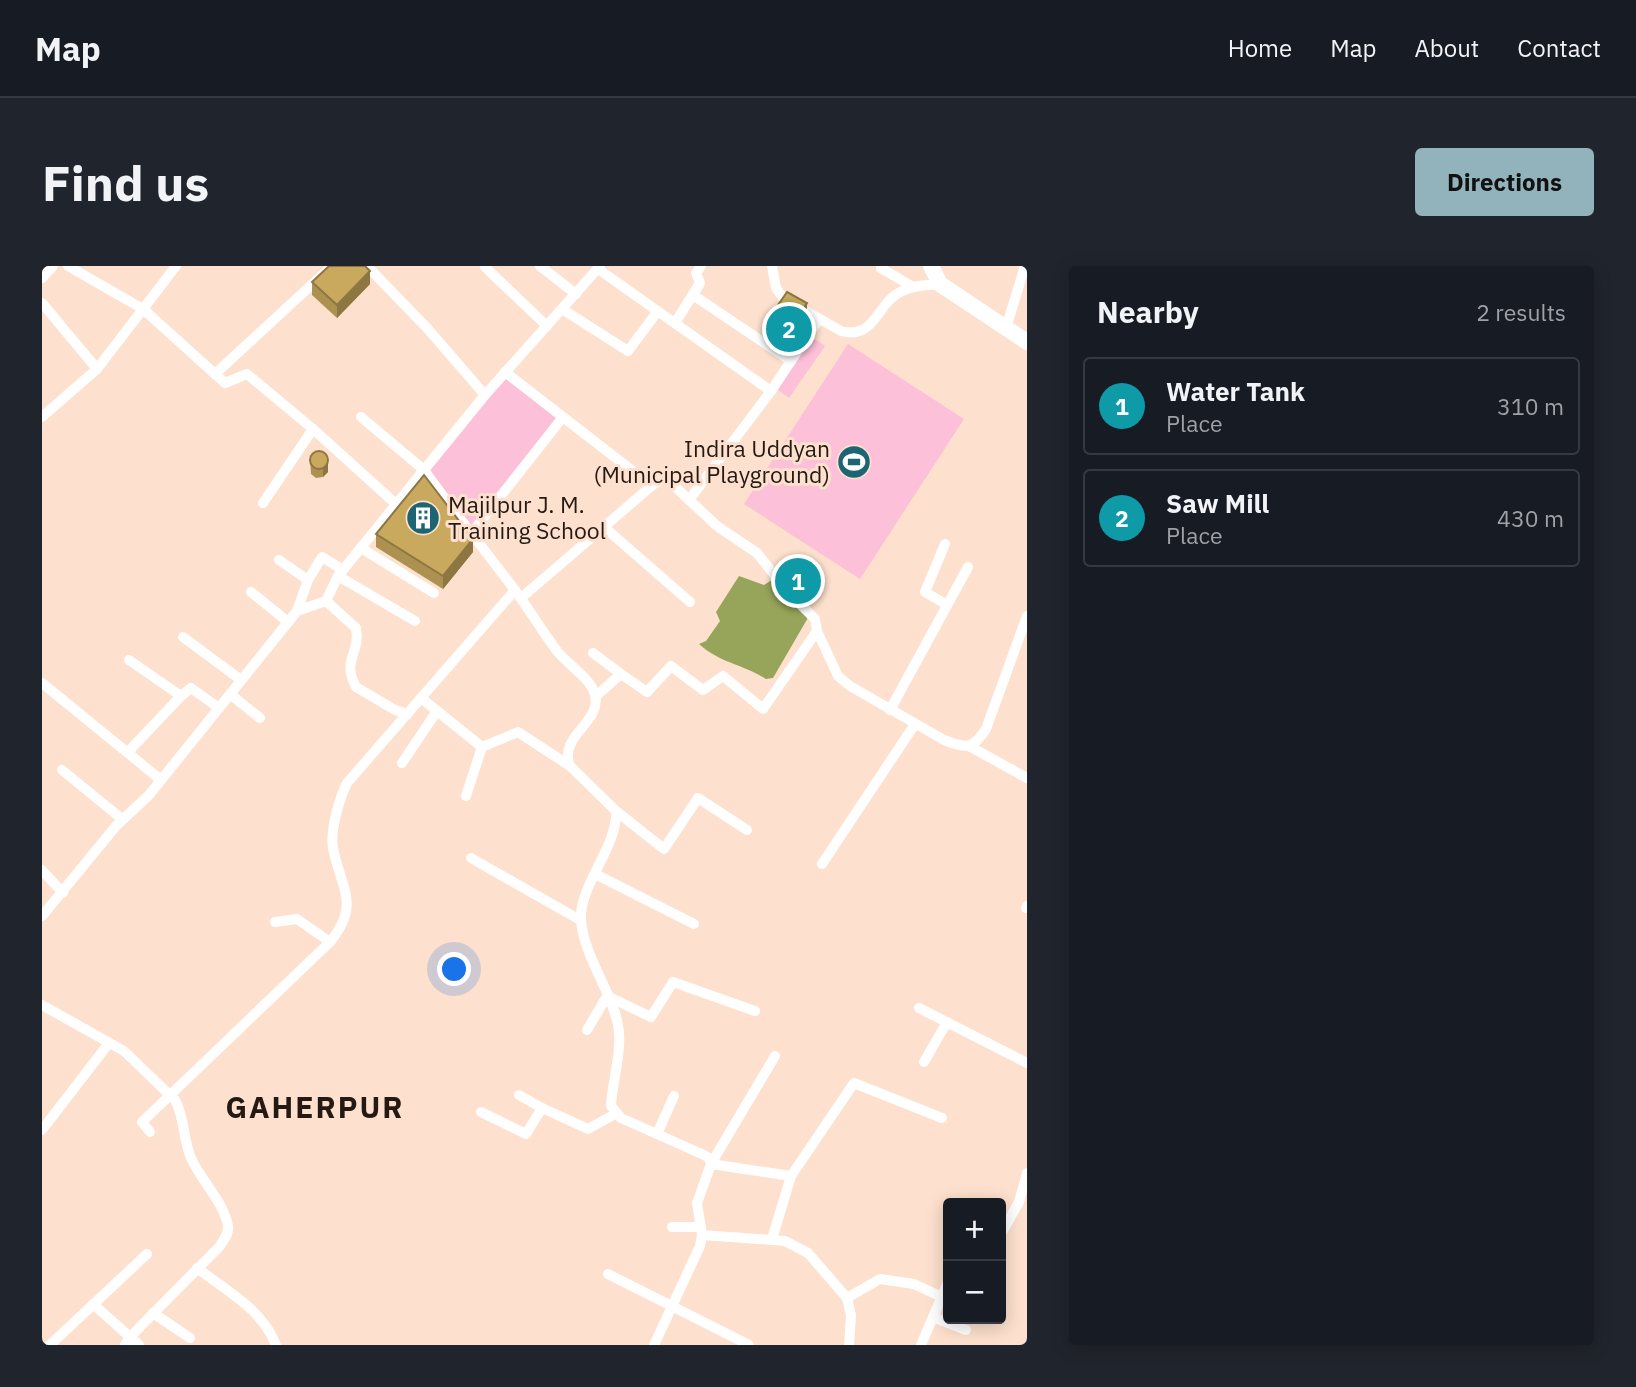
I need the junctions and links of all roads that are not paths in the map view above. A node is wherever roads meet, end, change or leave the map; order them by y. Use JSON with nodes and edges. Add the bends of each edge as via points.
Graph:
{"nodes":[{"id":1,"x":52,"y":266,"type":"edge"},
{"id":2,"x":68,"y":266,"type":"edge"},
{"id":3,"x":176,"y":266,"type":"edge"},
{"id":4,"x":332,"y":266,"type":"edge"},
{"id":5,"x":367,"y":266,"type":"edge"},
{"id":6,"x":540,"y":266,"type":"edge"},
{"id":7,"x":701,"y":266,"type":"edge"},
{"id":8,"x":772,"y":266,"type":"edge"},
{"id":9,"x":882,"y":266,"type":"edge"},
{"id":10,"x":931,"y":266,"type":"edge"},
{"id":11,"x":1025,"y":266,"type":"edge"},
{"id":12,"x":485,"y":267,"type":"edge"},
{"id":13,"x":599,"y":267,"type":"edge"},
{"id":14,"x":85,"y":270,"type":"edge"},
{"id":15,"x":42,"y":278,"type":"edge"},
{"id":16,"x":940,"y":284,"type":"junction"},
{"id":17,"x":913,"y":287,"type":"junction"},
{"id":18,"x":576,"y":293,"type":"junction"},
{"id":19,"x":693,"y":295,"type":"junction"},
{"id":20,"x":42,"y":303,"type":"edge"},
{"id":21,"x":143,"y":309,"type":"junction"},
{"id":22,"x":562,"y":309,"type":"junction"},
{"id":23,"x":658,"y":311,"type":"junction"},
{"id":24,"x":819,"y":319,"type":"junction"},
{"id":25,"x":675,"y":323,"type":"junction"},
{"id":26,"x":547,"y":326,"type":"junction"},
{"id":27,"x":1006,"y":328,"type":"junction"},
{"id":28,"x":1027,"y":342,"type":"edge"},
{"id":29,"x":791,"y":361,"type":"junction"},
{"id":30,"x":97,"y":369,"type":"junction"},
{"id":31,"x":505,"y":372,"type":"junction"},
{"id":32,"x":215,"y":374,"type":"junction"},
{"id":33,"x":771,"y":391,"type":"junction"},
{"id":34,"x":485,"y":395,"type":"junction"},
{"id":35,"x":42,"y":417,"type":"edge"},
{"id":36,"x":361,"y":417,"type":"dead end"},
{"id":37,"x":563,"y":417,"type":"junction"},
{"id":38,"x":313,"y":429,"type":"junction"},
{"id":39,"x":424,"y":470,"type":"junction"},
{"id":40,"x":652,"y":486,"type":"junction"},
{"id":41,"x":689,"y":500,"type":"junction"},
{"id":42,"x":263,"y":503,"type":"dead end"},
{"id":43,"x":396,"y":504,"type":"junction"},
{"id":44,"x":604,"y":527,"type":"junction"},
{"id":45,"x":470,"y":535,"type":"junction"},
{"id":46,"x":945,"y":544,"type":"dead end"},
{"id":47,"x":361,"y":548,"type":"junction"},
{"id":48,"x":279,"y":560,"type":"dead end"},
{"id":49,"x":968,"y":567,"type":"dead end"},
{"id":50,"x":341,"y":573,"type":"junction"},
{"id":51,"x":308,"y":580,"type":"junction"},
{"id":52,"x":251,"y":592,"type":"dead end"},
{"id":53,"x":434,"y":593,"type":"dead end"},
{"id":54,"x":518,"y":594,"type":"junction"},
{"id":55,"x":326,"y":601,"type":"junction"},
{"id":56,"x":691,"y":602,"type":"dead end"},
{"id":57,"x":947,"y":606,"type":"junction"},
{"id":58,"x":297,"y":611,"type":"junction"},
{"id":59,"x":1027,"y":616,"type":"edge"},
{"id":60,"x":415,"y":621,"type":"dead end"},
{"id":61,"x":288,"y":622,"type":"junction"},
{"id":62,"x":817,"y":631,"type":"junction"},
{"id":63,"x":183,"y":637,"type":"dead end"},
{"id":64,"x":593,"y":653,"type":"dead end"},
{"id":65,"x":129,"y":660,"type":"dead end"},
{"id":66,"x":621,"y":674,"type":"junction"},
{"id":67,"x":242,"y":680,"type":"junction"},
{"id":68,"x":42,"y":682,"type":"edge"},
{"id":69,"x":230,"y":694,"type":"junction"},
{"id":70,"x":181,"y":696,"type":"junction"},
{"id":71,"x":596,"y":696,"type":"junction"},
{"id":72,"x":421,"y":698,"type":"junction"},
{"id":73,"x":219,"y":708,"type":"junction"},
{"id":74,"x":437,"y":710,"type":"junction"},
{"id":75,"x":890,"y":710,"type":"junction"},
{"id":76,"x":408,"y":713,"type":"junction"},
{"id":77,"x":260,"y":718,"type":"dead end"},
{"id":78,"x":915,"y":723,"type":"junction"},
{"id":79,"x":969,"y":746,"type":"junction"},
{"id":80,"x":482,"y":747,"type":"junction"},
{"id":81,"x":128,"y":752,"type":"junction"},
{"id":82,"x":402,"y":764,"type":"dead end"},
{"id":83,"x":570,"y":766,"type":"junction"},
{"id":84,"x":62,"y":770,"type":"dead end"},
{"id":85,"x":1027,"y":778,"type":"edge"},
{"id":86,"x":161,"y":780,"type":"junction"},
{"id":87,"x":466,"y":796,"type":"dead end"},
{"id":88,"x":616,"y":811,"type":"junction"},
{"id":89,"x":122,"y":819,"type":"junction"},
{"id":90,"x":747,"y":830,"type":"dead end"},
{"id":91,"x":471,"y":858,"type":"dead end"},
{"id":92,"x":821,"y":864,"type":"dead end"},
{"id":93,"x":42,"y":870,"type":"edge"},
{"id":94,"x":595,"y":874,"type":"junction"},
{"id":95,"x":63,"y":893,"type":"junction"},
{"id":96,"x":42,"y":916,"type":"edge"},
{"id":97,"x":580,"y":920,"type":"junction"},
{"id":98,"x":275,"y":922,"type":"dead end"},
{"id":99,"x":694,"y":924,"type":"dead end"},
{"id":100,"x":330,"y":942,"type":"junction"},
{"id":101,"x":607,"y":996,"type":"junction"},
{"id":102,"x":43,"y":1007,"type":"edge"},
{"id":103,"x":919,"y":1008,"type":"dead end"},
{"id":104,"x":755,"y":1011,"type":"dead end"},
{"id":105,"x":947,"y":1022,"type":"junction"},
{"id":106,"x":587,"y":1030,"type":"dead end"},
{"id":107,"x":109,"y":1043,"type":"junction"},
{"id":108,"x":775,"y":1056,"type":"dead end"},
{"id":109,"x":924,"y":1062,"type":"dead end"},
{"id":110,"x":1027,"y":1063,"type":"edge"},
{"id":111,"x":169,"y":1094,"type":"junction"},
{"id":112,"x":519,"y":1095,"type":"dead end"},
{"id":113,"x":674,"y":1096,"type":"dead end"},
{"id":114,"x":542,"y":1108,"type":"junction"},
{"id":115,"x":481,"y":1112,"type":"dead end"},
{"id":116,"x":615,"y":1114,"type":"junction"},
{"id":117,"x":942,"y":1118,"type":"dead end"},
{"id":118,"x":42,"y":1130,"type":"edge"},
{"id":119,"x":150,"y":1132,"type":"dead end"},
{"id":120,"x":657,"y":1134,"type":"junction"},
{"id":121,"x":711,"y":1164,"type":"junction"},
{"id":122,"x":1027,"y":1173,"type":"edge"},
{"id":123,"x":791,"y":1176,"type":"junction"},
{"id":124,"x":1006,"y":1225,"type":"edge"},
{"id":125,"x":671,"y":1227,"type":"dead end"},
{"id":126,"x":702,"y":1231,"type":"junction"},
{"id":127,"x":772,"y":1239,"type":"junction"},
{"id":128,"x":148,"y":1254,"type":"dead end"},
{"id":129,"x":197,"y":1268,"type":"junction"},
{"id":130,"x":608,"y":1273,"type":"dead end"},
{"id":131,"x":943,"y":1297,"type":"edge"},
{"id":132,"x":847,"y":1298,"type":"junction"},
{"id":133,"x":943,"y":1301,"type":"edge"},
{"id":134,"x":93,"y":1304,"type":"junction"},
{"id":135,"x":673,"y":1306,"type":"junction"},
{"id":136,"x":153,"y":1313,"type":"junction"},
{"id":137,"x":933,"y":1317,"type":"junction"},
{"id":138,"x":966,"y":1330,"type":"dead end"},
{"id":139,"x":190,"y":1338,"type":"dead end"},
{"id":140,"x":42,"y":1341,"type":"edge"},
{"id":141,"x":128,"y":1341,"type":"edge"},
{"id":142,"x":48,"y":1345,"type":"edge"},
{"id":143,"x":139,"y":1345,"type":"edge"},
{"id":144,"x":276,"y":1345,"type":"edge"},
{"id":145,"x":654,"y":1345,"type":"edge"},
{"id":146,"x":749,"y":1345,"type":"edge"},
{"id":147,"x":849,"y":1345,"type":"edge"},
{"id":148,"x":920,"y":1345,"type":"edge"}],
"edges":[{"from":1,"to":15,"type":"street"},
{"from":2,"to":14,"type":"street"},
{"from":3,"to":21,"type":"street"},
{"from":4,"to":32,"type":"street"},
{"from":5,"to":34,"type":"street"},
{"from":6,"to":18,"type":"street"},
{"from":7,"to":19,"type":"street","via":[[696,273],[700,283]]},
{"from":8,"to":24,"type":"street","via":[[783,298]]},
{"from":9,"to":17,"type":"street"},
{"from":10,"to":16,"type":"main road"},
{"from":11,"to":27,"type":"street"},
{"from":12,"to":26,"type":"street"},
{"from":13,"to":18,"type":"street"},
{"from":13,"to":23,"type":"street"},
{"from":14,"to":21,"type":"street"},
{"from":16,"to":17,"type":"street"},
{"from":16,"to":27,"type":"main road"},
{"from":17,"to":24,"type":"street","via":[[891,299],[858,333],[841,331]]},
{"from":18,"to":22,"type":"street"},
{"from":19,"to":25,"type":"street"},
{"from":19,"to":29,"type":"street"},
{"from":20,"to":30,"type":"street"},
{"from":21,"to":30,"type":"street"},
{"from":21,"to":32,"type":"street"},
{"from":22,"to":23,"type":"street","via":[[628,351]]},
{"from":22,"to":26,"type":"street"},
{"from":23,"to":25,"type":"street"},
{"from":24,"to":29,"type":"street"},
{"from":25,"to":33,"type":"street"},
{"from":26,"to":31,"type":"street"},
{"from":27,"to":28,"type":"main road"},
{"from":29,"to":33,"type":"street"},
{"from":30,"to":35,"type":"street"},
{"from":31,"to":34,"type":"street"},
{"from":31,"to":37,"type":"street"},
{"from":32,"to":38,"type":"street","via":[[225,383],[247,374]]},
{"from":33,"to":41,"type":"street"},
{"from":34,"to":39,"type":"street"},
{"from":36,"to":39,"type":"street"},
{"from":37,"to":40,"type":"street"},
{"from":37,"to":45,"type":"street"},
{"from":38,"to":42,"type":"street"},
{"from":38,"to":43,"type":"street"},
{"from":39,"to":43,"type":"street"},
{"from":39,"to":45,"type":"street"},
{"from":40,"to":41,"type":"street","via":[[669,481]]},
{"from":40,"to":44,"type":"street"},
{"from":41,"to":62,"type":"street","via":[[757,553],[815,619]]},
{"from":43,"to":47,"type":"street"},
{"from":44,"to":54,"type":"street"},
{"from":44,"to":56,"type":"street"},
{"from":45,"to":54,"type":"street"},
{"from":46,"to":57,"type":"street","via":[[925,592]]},
{"from":47,"to":50,"type":"street"},
{"from":47,"to":53,"type":"street"},
{"from":48,"to":51,"type":"street"},
{"from":49,"to":57,"type":"street"},
{"from":50,"to":51,"type":"street","via":[[322,557]]},
{"from":50,"to":55,"type":"street"},
{"from":50,"to":60,"type":"street"},
{"from":51,"to":58,"type":"street"},
{"from":52,"to":61,"type":"street"},
{"from":54,"to":71,"type":"street"},
{"from":54,"to":72,"type":"street"},
{"from":55,"to":58,"type":"street"},
{"from":55,"to":76,"type":"street","via":[[356,628],[348,667],[356,687]]},
{"from":57,"to":75,"type":"street"},
{"from":58,"to":61,"type":"street"},
{"from":59,"to":79,"type":"street","via":[[986,729],[978,742]]},
{"from":61,"to":67,"type":"street"},
{"from":62,"to":66,"type":"street","via":[[763,709],[723,676],[703,690],[671,666],[647,692]]},
{"from":62,"to":75,"type":"street","via":[[838,676]]},
{"from":63,"to":67,"type":"street"},
{"from":64,"to":66,"type":"street"},
{"from":65,"to":70,"type":"street"},
{"from":66,"to":71,"type":"street"},
{"from":67,"to":69,"type":"street"},
{"from":68,"to":81,"type":"street"},
{"from":69,"to":73,"type":"street"},
{"from":69,"to":77,"type":"street"},
{"from":70,"to":73,"type":"street","via":[[191,688]]},
{"from":70,"to":81,"type":"street"},
{"from":71,"to":83,"type":"street","via":[[589,718],[567,747]]},
{"from":72,"to":74,"type":"street"},
{"from":72,"to":76,"type":"street"},
{"from":73,"to":86,"type":"street"},
{"from":74,"to":80,"type":"street"},
{"from":74,"to":82,"type":"street"},
{"from":75,"to":78,"type":"street"},
{"from":76,"to":100,"type":"street","via":[[343,791],[333,846],[348,907],[341,929]]},
{"from":78,"to":79,"type":"street","via":[[944,740]]},
{"from":78,"to":92,"type":"street"},
{"from":79,"to":85,"type":"street"},
{"from":80,"to":83,"type":"street","via":[[518,732]]},
{"from":80,"to":87,"type":"street"},
{"from":81,"to":86,"type":"street"},
{"from":83,"to":88,"type":"street"},
{"from":84,"to":89,"type":"street"},
{"from":86,"to":89,"type":"street"},
{"from":88,"to":90,"type":"street","via":[[664,849],[698,798]]},
{"from":88,"to":94,"type":"street","via":[[614,830]]},
{"from":89,"to":95,"type":"street"},
{"from":91,"to":97,"type":"street"},
{"from":93,"to":95,"type":"street"},
{"from":94,"to":97,"type":"street"},
{"from":94,"to":99,"type":"street"},
{"from":95,"to":96,"type":"street"},
{"from":97,"to":101,"type":"street"},
{"from":98,"to":100,"type":"street","via":[[297,919]]},
{"from":100,"to":111,"type":"street"},
{"from":101,"to":104,"type":"street","via":[[651,1017],[673,982]]},
{"from":101,"to":106,"type":"street"},
{"from":101,"to":116,"type":"street","via":[[619,1034],[611,1099]]},
{"from":102,"to":107,"type":"street"},
{"from":103,"to":105,"type":"street"},
{"from":105,"to":109,"type":"street"},
{"from":105,"to":110,"type":"street"},
{"from":107,"to":111,"type":"street","via":[[134,1059]]},
{"from":107,"to":118,"type":"street"},
{"from":108,"to":121,"type":"street"},
{"from":111,"to":119,"type":"street","via":[[142,1122]]},
{"from":111,"to":129,"type":"street","via":[[179,1108],[190,1158],[228,1226],[227,1236]]},
{"from":112,"to":114,"type":"street"},
{"from":113,"to":120,"type":"street"},
{"from":114,"to":115,"type":"street","via":[[526,1134]]},
{"from":114,"to":116,"type":"street","via":[[588,1129]]},
{"from":116,"to":120,"type":"street"},
{"from":117,"to":123,"type":"street","via":[[854,1083]]},
{"from":120,"to":121,"type":"street","via":[[704,1155]]},
{"from":121,"to":123,"type":"street"},
{"from":121,"to":126,"type":"street","via":[[697,1203]]},
{"from":122,"to":124,"type":"street"},
{"from":123,"to":127,"type":"street"},
{"from":125,"to":126,"type":"street"},
{"from":126,"to":127,"type":"street"},
{"from":126,"to":135,"type":"street","via":[[700,1246]]},
{"from":127,"to":132,"type":"street","via":[[808,1253]]},
{"from":128,"to":134,"type":"street"},
{"from":129,"to":136,"type":"street"},
{"from":129,"to":144,"type":"street","via":[[259,1315]]},
{"from":130,"to":135,"type":"street"},
{"from":131,"to":132,"type":"street","via":[[914,1284],[880,1279]]},
{"from":132,"to":147,"type":"street"},
{"from":133,"to":137,"type":"street"},
{"from":134,"to":141,"type":"street"},
{"from":134,"to":142,"type":"street"},
{"from":135,"to":145,"type":"street"},
{"from":135,"to":146,"type":"street"},
{"from":136,"to":139,"type":"street"},
{"from":136,"to":141,"type":"street"},
{"from":137,"to":138,"type":"street"},
{"from":137,"to":148,"type":"street"},
{"from":140,"to":142,"type":"street"},
{"from":141,"to":143,"type":"street"}]}
